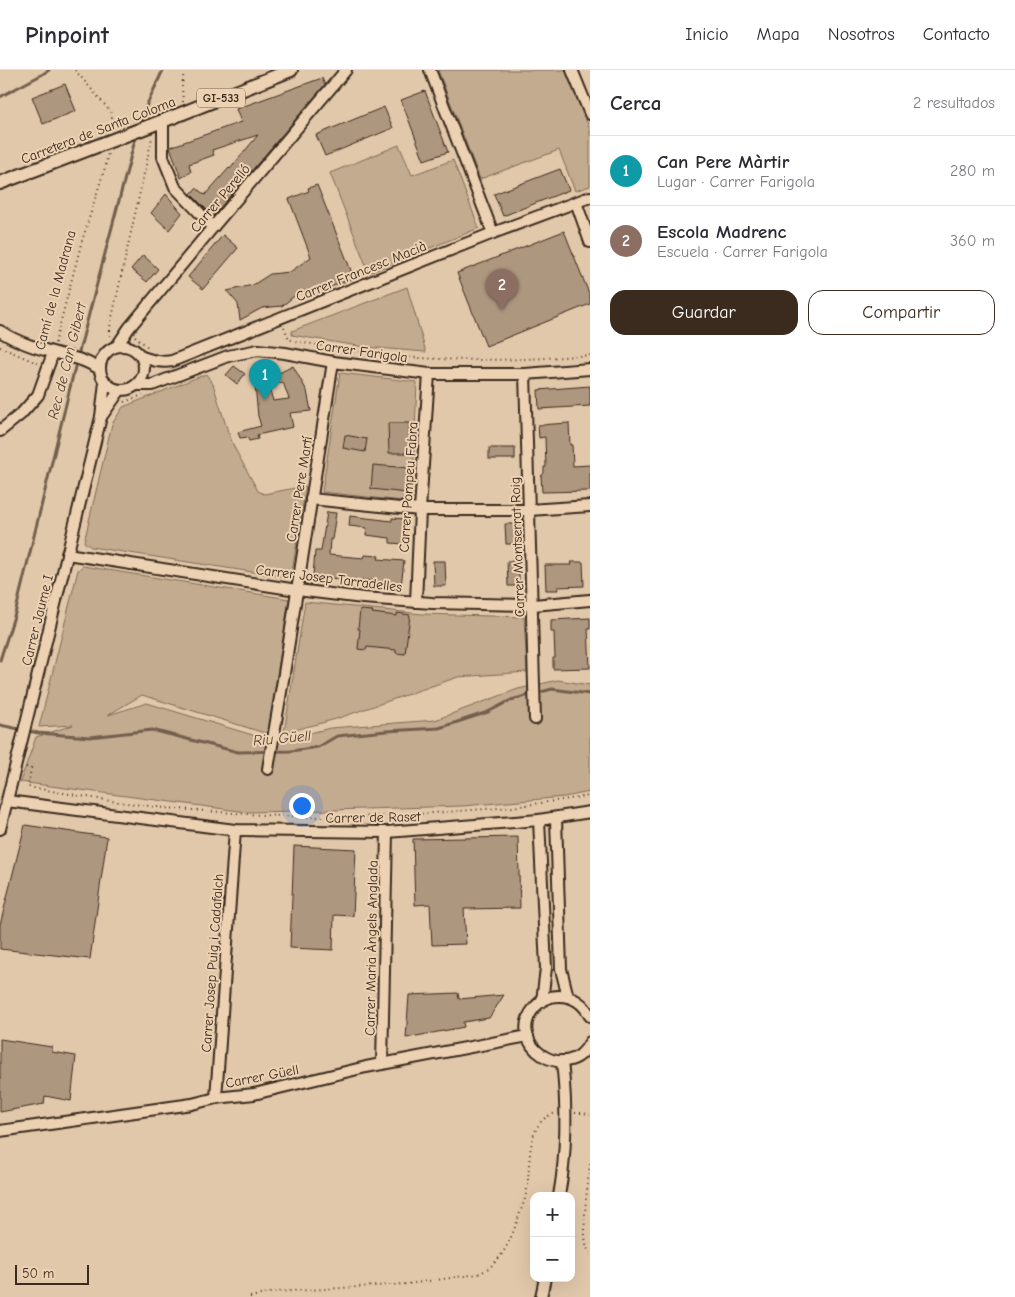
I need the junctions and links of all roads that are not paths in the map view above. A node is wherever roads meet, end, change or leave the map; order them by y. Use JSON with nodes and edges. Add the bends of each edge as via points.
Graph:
{"nodes":[{"id":1,"x":291,"y":70,"type":"edge"},
{"id":2,"x":346,"y":70,"type":"edge"},
{"id":3,"x":430,"y":70,"type":"edge"},
{"id":4,"x":572,"y":70,"type":"edge"},
{"id":5,"x":590,"y":114,"type":"edge"},
{"id":6,"x":163,"y":127,"type":"junction"},
{"id":7,"x":0,"y":184,"type":"edge"},
{"id":8,"x":590,"y":196,"type":"edge"},
{"id":9,"x":576,"y":202,"type":"junction"},
{"id":10,"x":213,"y":227,"type":"junction"},
{"id":11,"x":493,"y":233,"type":"junction"},
{"id":12,"x":590,"y":242,"type":"edge"},
{"id":13,"x":0,"y":331,"type":"edge"},
{"id":14,"x":116,"y":346,"type":"junction"},
{"id":15,"x":56,"y":354,"type":"junction"},
{"id":16,"x":142,"y":357,"type":"junction"},
{"id":17,"x":333,"y":362,"type":"junction"},
{"id":18,"x":101,"y":363,"type":"junction"},
{"id":19,"x":590,"y":369,"type":"edge"},
{"id":20,"x":430,"y":374,"type":"junction"},
{"id":21,"x":526,"y":374,"type":"junction"},
{"id":22,"x":105,"y":382,"type":"junction"},
{"id":23,"x":136,"y":385,"type":"junction"},
{"id":24,"x":120,"y":390,"type":"junction"},
{"id":25,"x":101,"y":417,"type":"junction"},
{"id":26,"x":0,"y":431,"type":"edge"},
{"id":27,"x":311,"y":499,"type":"junction"},
{"id":28,"x":590,"y":506,"type":"edge"},
{"id":29,"x":420,"y":510,"type":"junction"},
{"id":30,"x":529,"y":510,"type":"junction"},
{"id":31,"x":67,"y":554,"type":"junction"},
{"id":32,"x":297,"y":590,"type":"junction"},
{"id":33,"x":590,"y":600,"type":"edge"},
{"id":34,"x":416,"y":602,"type":"junction"},
{"id":35,"x":533,"y":605,"type":"junction"},
{"id":36,"x":535,"y":720,"type":"dead end"},
{"id":37,"x":268,"y":769,"type":"dead end"},
{"id":38,"x":7,"y":801,"type":"junction"},
{"id":39,"x":590,"y":812,"type":"edge"},
{"id":40,"x":556,"y":819,"type":"junction"},
{"id":41,"x":539,"y":820,"type":"junction"},
{"id":42,"x":0,"y":829,"type":"edge"},
{"id":43,"x":235,"y":830,"type":"junction"},
{"id":44,"x":388,"y":832,"type":"junction"},
{"id":45,"x":568,"y":997,"type":"junction"},
{"id":46,"x":542,"y":1002,"type":"junction"},
{"id":47,"x":590,"y":1016,"type":"edge"},
{"id":48,"x":528,"y":1036,"type":"junction"},
{"id":49,"x":590,"y":1042,"type":"edge"},
{"id":50,"x":562,"y":1061,"type":"junction"},
{"id":51,"x":382,"y":1064,"type":"junction"},
{"id":52,"x":216,"y":1098,"type":"junction"},
{"id":53,"x":0,"y":1131,"type":"edge"},
{"id":54,"x":561,"y":1192,"type":"edge"},
{"id":55,"x":544,"y":1282,"type":"edge"},
{"id":56,"x":541,"y":1297,"type":"edge"}],
"edges":[{"from":1,"to":6,"type":"main road","name":"Carretera de Santa Coloma","number":"GI-533","via":[[185,112]]},
{"from":2,"to":10,"type":"street","name":"Carrer Perelló"},
{"from":3,"to":11,"type":"street"},
{"from":4,"to":5,"type":"street"},
{"from":6,"to":7,"type":"main road","name":"Carretera de Santa Coloma","number":"GI-533","via":[[150,126]]},
{"from":6,"to":10,"type":"street","via":[[163,157],[174,186]]},
{"from":8,"to":9,"type":"street","name":"Carrer Francesc Macià"},
{"from":9,"to":11,"type":"street","name":"Carrer Francesc Macià"},
{"from":9,"to":12,"type":"street"},
{"from":10,"to":14,"type":"street","name":"Carrer Perelló"},
{"from":11,"to":16,"type":"street","name":"Carrer Francesc Macià","via":[[172,361],[160,362]]},
{"from":13,"to":15,"type":"street","via":[[20,342]]},
{"from":14,"to":16,"type":"street","via":[[133,348]]},
{"from":14,"to":18,"type":"street","via":[[109,349]]},
{"from":15,"to":18,"type":"street"},
{"from":15,"to":26,"type":"street","name":"Camí de la Madrana","via":[[47,367],[38,396]]},
{"from":16,"to":23,"type":"street","via":[[145,370]]},
{"from":17,"to":20,"type":"street","name":"Carrer Farigola"},
{"from":17,"to":23,"type":"street","name":"Carrer Farigola","via":[[258,350],[228,356],[152,385]]},
{"from":17,"to":27,"type":"street","name":"Carrer Pere Martí"},
{"from":18,"to":22,"type":"street"},
{"from":19,"to":21,"type":"street","name":"Carrer Farigola"},
{"from":20,"to":21,"type":"street","name":"Carrer Farigola"},
{"from":20,"to":29,"type":"street","name":"Carrer Pompeu Fabra"},
{"from":21,"to":30,"type":"street","name":"Carrer Montserrat Roig"},
{"from":22,"to":24,"type":"street"},
{"from":22,"to":25,"type":"street","name":"Carrer Jaume I"},
{"from":23,"to":24,"type":"street"},
{"from":24,"to":25,"type":"street","name":"Carrer Jaume I"},
{"from":25,"to":31,"type":"street","name":"Carrer Jaume I"},
{"from":27,"to":29,"type":"street"},
{"from":27,"to":32,"type":"street","name":"Carrer Pere Martí"},
{"from":28,"to":30,"type":"street"},
{"from":29,"to":30,"type":"street"},
{"from":29,"to":34,"type":"street","name":"Carrer Pompeu Fabra"},
{"from":30,"to":35,"type":"street","name":"Carrer Montserrat Roig"},
{"from":31,"to":32,"type":"street","name":"Carrer Josep Tarradelles"},
{"from":31,"to":38,"type":"street","name":"Carrer Jaume I"},
{"from":32,"to":34,"type":"street","name":"Carrer Josep Tarradelles"},
{"from":32,"to":37,"type":"street","name":"Carrer Pere Martí"},
{"from":33,"to":35,"type":"street","name":"Carrer Josep Tarradelles"},
{"from":34,"to":35,"type":"street","name":"Carrer Josep Tarradelles"},
{"from":35,"to":36,"type":"street","name":"Carrer Montserrat Roig"},
{"from":38,"to":42,"type":"street","name":"Carrer Jaume I"},
{"from":38,"to":43,"type":"street","name":"Carrer de Raset"},
{"from":39,"to":40,"type":"street","name":"Carrer de Raset"},
{"from":40,"to":41,"type":"street","name":"Carrer de Raset"},
{"from":40,"to":45,"type":"street","via":[[561,968]]},
{"from":41,"to":44,"type":"street","name":"Carrer de Raset"},
{"from":41,"to":46,"type":"street","via":[[546,968]]},
{"from":43,"to":44,"type":"street","name":"Carrer de Raset"},
{"from":43,"to":52,"type":"street","name":"Carrer Josep Puig i Cadafalch"},
{"from":44,"to":51,"type":"street","name":"Carrer Maria Àngels Anglada"},
{"from":45,"to":46,"type":"street","via":[[552,997]]},
{"from":45,"to":47,"type":"street","via":[[586,1008]]},
{"from":46,"to":48,"type":"street","via":[[528,1019]]},
{"from":48,"to":50,"type":"street","via":[[539,1054]]},
{"from":48,"to":51,"type":"street","name":"Carrer Güell"},
{"from":49,"to":50,"type":"street","via":[[581,1054]]},
{"from":50,"to":54,"type":"street","via":[[566,1142]]},
{"from":51,"to":52,"type":"street","name":"Carrer Güell","via":[[254,1094]]},
{"from":52,"to":53,"type":"street","name":"Carrer Güell"},
{"from":55,"to":56,"type":"street"}]}
